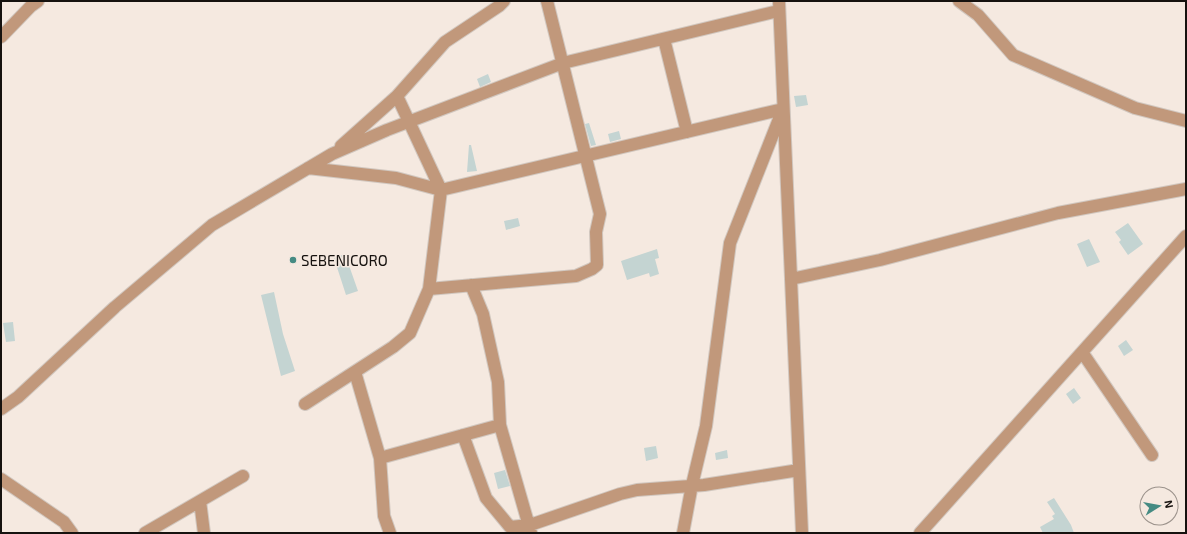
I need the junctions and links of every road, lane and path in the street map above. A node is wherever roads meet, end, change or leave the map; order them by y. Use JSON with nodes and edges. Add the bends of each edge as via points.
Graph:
{"nodes":[{"id":1,"x":38,"y":1,"type":"edge"},
{"id":2,"x":504,"y":1,"type":"edge"},
{"id":3,"x":547,"y":1,"type":"edge"},
{"id":4,"x":959,"y":1,"type":"edge"},
{"id":5,"x":779,"y":6,"type":"edge"},
{"id":6,"x":1,"y":37,"type":"edge"},
{"id":7,"x":664,"y":39,"type":"junction"},
{"id":8,"x":563,"y":63,"type":"junction"},
{"id":9,"x":397,"y":96,"type":"junction"},
{"id":10,"x":783,"y":109,"type":"junction"},
{"id":11,"x":1186,"y":121,"type":"edge"},
{"id":12,"x":409,"y":122,"type":"junction"},
{"id":13,"x":687,"y":132,"type":"junction"},
{"id":14,"x":332,"y":154,"type":"junction"},
{"id":15,"x":586,"y":156,"type":"junction"},
{"id":16,"x":308,"y":168,"type":"junction"},
{"id":17,"x":1186,"y":189,"type":"edge"},
{"id":18,"x":441,"y":190,"type":"junction"},
{"id":19,"x":1186,"y":236,"type":"edge"},
{"id":20,"x":791,"y":279,"type":"junction"},
{"id":21,"x":471,"y":285,"type":"junction"},
{"id":22,"x":429,"y":289,"type":"junction"},
{"id":23,"x":1082,"y":352,"type":"junction"},
{"id":24,"x":355,"y":372,"type":"junction"},
{"id":25,"x":18,"y":397,"type":"junction"},
{"id":26,"x":1,"y":399,"type":"edge"},
{"id":27,"x":305,"y":404,"type":"dead end"},
{"id":28,"x":1,"y":409,"type":"edge"},
{"id":29,"x":500,"y":426,"type":"junction"},
{"id":30,"x":463,"y":435,"type":"junction"},
{"id":31,"x":1152,"y":455,"type":"dead end"},
{"id":32,"x":380,"y":458,"type":"junction"},
{"id":33,"x":799,"y":470,"type":"junction"},
{"id":34,"x":243,"y":476,"type":"dead end"},
{"id":35,"x":1,"y":479,"type":"edge"},
{"id":36,"x":692,"y":485,"type":"junction"},
{"id":37,"x":200,"y":501,"type":"junction"},
{"id":38,"x":531,"y":529,"type":"edge"},
{"id":39,"x":72,"y":533,"type":"edge"},
{"id":40,"x":145,"y":533,"type":"edge"},
{"id":41,"x":204,"y":533,"type":"edge"},
{"id":42,"x":390,"y":533,"type":"edge"},
{"id":43,"x":683,"y":533,"type":"edge"},
{"id":44,"x":802,"y":533,"type":"edge"},
{"id":45,"x":920,"y":533,"type":"edge"}],
"edges":[{"from":1,"to":6,"type":"street"},
{"from":2,"to":9,"type":"street","via":[[445,42]]},
{"from":3,"to":8,"type":"street"},
{"from":4,"to":11,"type":"street","via":[[978,15],[1013,55],[1135,108]]},
{"from":5,"to":7,"type":"street"},
{"from":5,"to":10,"type":"street"},
{"from":7,"to":8,"type":"street"},
{"from":7,"to":13,"type":"street"},
{"from":8,"to":12,"type":"street"},
{"from":8,"to":15,"type":"street"},
{"from":9,"to":12,"type":"street"},
{"from":9,"to":14,"type":"street"},
{"from":10,"to":13,"type":"street"},
{"from":10,"to":20,"type":"street"},
{"from":10,"to":36,"type":"street","via":[[730,243],[706,426]]},
{"from":12,"to":14,"type":"street"},
{"from":12,"to":18,"type":"street"},
{"from":13,"to":15,"type":"street"},
{"from":14,"to":16,"type":"street"},
{"from":15,"to":18,"type":"street"},
{"from":15,"to":21,"type":"street","via":[[600,214],[596,232],[597,265],[576,276]]},
{"from":16,"to":18,"type":"street","via":[[396,178]]},
{"from":16,"to":25,"type":"street","via":[[212,225],[115,307]]},
{"from":17,"to":20,"type":"street","via":[[1058,213],[880,260]]},
{"from":18,"to":22,"type":"street"},
{"from":19,"to":23,"type":"street"},
{"from":20,"to":33,"type":"street"},
{"from":21,"to":22,"type":"street"},
{"from":21,"to":29,"type":"street","via":[[483,314],[498,382]]},
{"from":22,"to":24,"type":"street","via":[[410,333]]},
{"from":23,"to":31,"type":"street"},
{"from":23,"to":45,"type":"street"},
{"from":24,"to":27,"type":"street"},
{"from":24,"to":32,"type":"street"},
{"from":25,"to":26,"type":"street"},
{"from":25,"to":28,"type":"street"},
{"from":29,"to":30,"type":"street"},
{"from":29,"to":38,"type":"street"},
{"from":30,"to":32,"type":"street"},
{"from":30,"to":38,"type":"street","via":[[486,498],[510,527]]},
{"from":32,"to":42,"type":"street","via":[[384,516]]},
{"from":33,"to":36,"type":"street"},
{"from":33,"to":44,"type":"street"},
{"from":34,"to":37,"type":"street"},
{"from":35,"to":39,"type":"street","via":[[64,522]]},
{"from":36,"to":38,"type":"street","via":[[620,494]]},
{"from":36,"to":43,"type":"street"},
{"from":37,"to":40,"type":"street"},
{"from":37,"to":41,"type":"street"}]}
